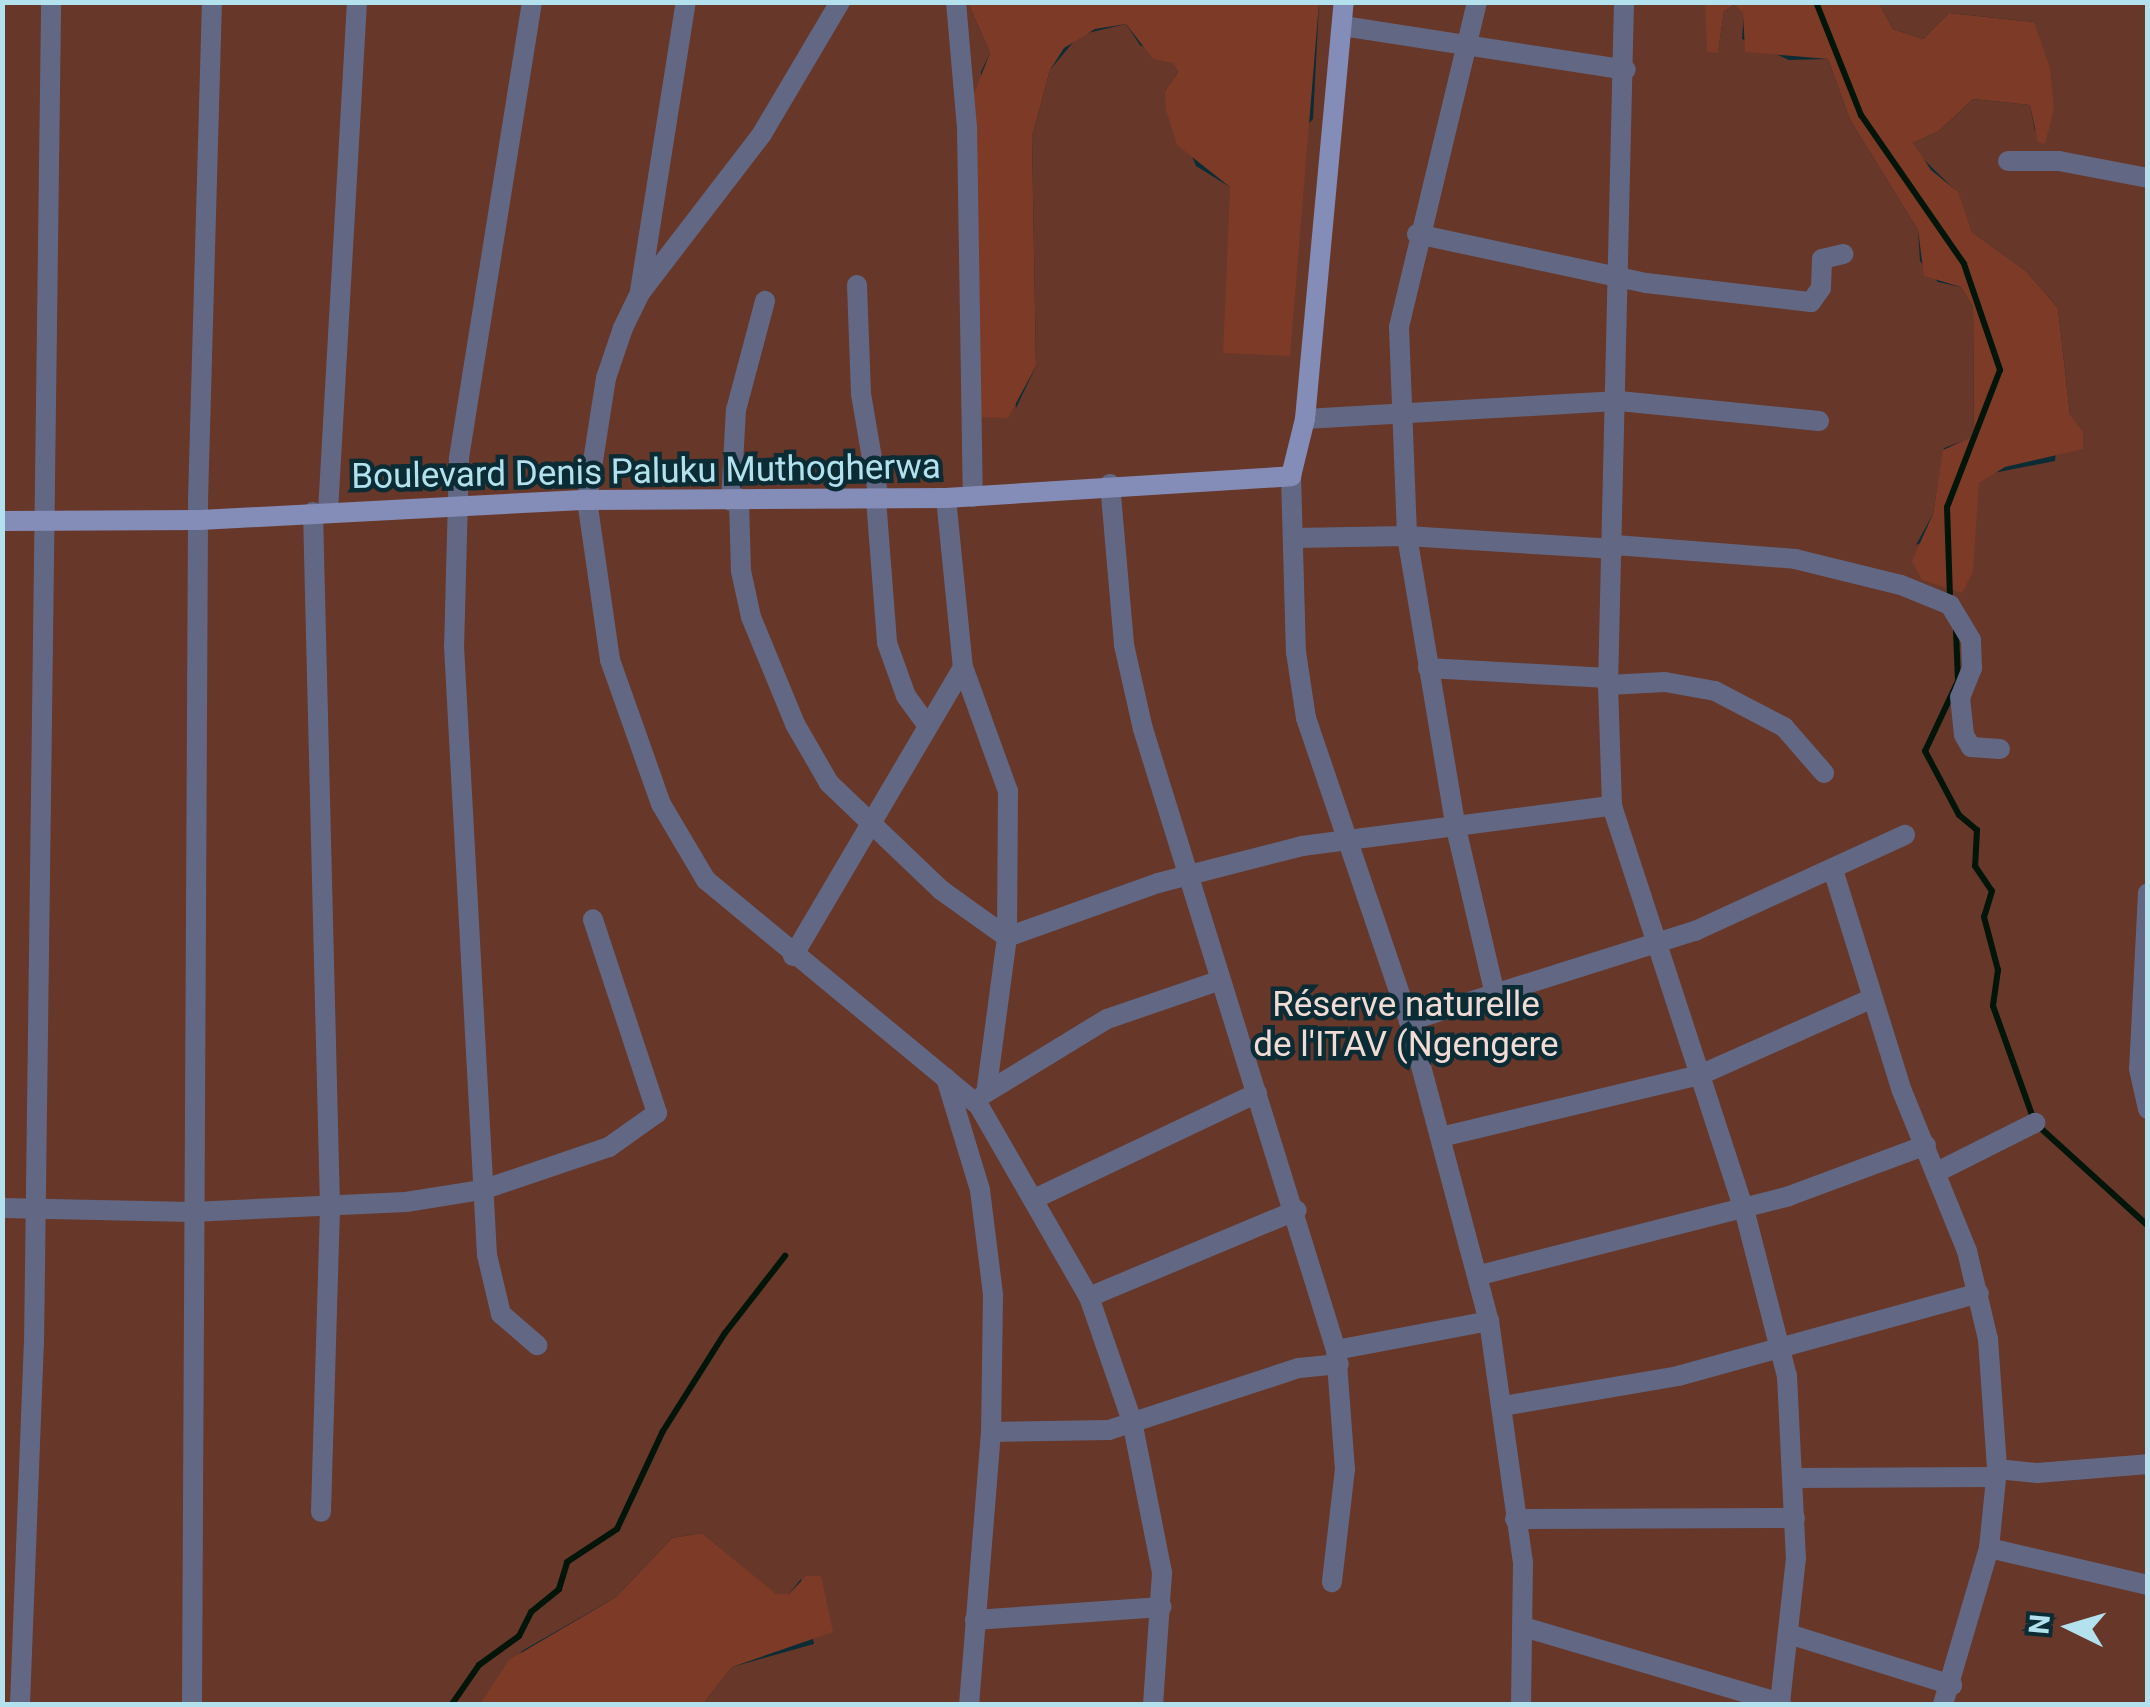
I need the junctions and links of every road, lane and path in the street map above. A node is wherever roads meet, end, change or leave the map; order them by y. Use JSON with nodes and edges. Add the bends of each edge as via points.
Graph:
{"nodes":[{"id":1,"x":51,"y":2,"type":"edge"},
{"id":2,"x":212,"y":2,"type":"edge"},
{"id":3,"x":357,"y":2,"type":"edge"},
{"id":4,"x":532,"y":2,"type":"edge"},
{"id":5,"x":686,"y":2,"type":"edge"},
{"id":6,"x":840,"y":2,"type":"edge"},
{"id":7,"x":956,"y":2,"type":"edge"},
{"id":8,"x":1344,"y":2,"type":"edge"},
{"id":9,"x":1477,"y":2,"type":"edge"},
{"id":10,"x":1624,"y":2,"type":"edge"},
{"id":11,"x":1343,"y":26,"type":"junction"},
{"id":12,"x":1468,"y":44,"type":"junction"},
{"id":13,"x":1626,"y":70,"type":"junction"},
{"id":14,"x":2008,"y":161,"type":"dead end"},
{"id":15,"x":2148,"y":178,"type":"edge"},
{"id":16,"x":1417,"y":234,"type":"junction"},
{"id":17,"x":1843,"y":254,"type":"dead end"},
{"id":18,"x":1616,"y":277,"type":"junction"},
{"id":19,"x":857,"y":285,"type":"dead end"},
{"id":20,"x":640,"y":292,"type":"junction"},
{"id":21,"x":765,"y":302,"type":"dead end"},
{"id":22,"x":1619,"y":400,"type":"junction"},
{"id":23,"x":1406,"y":410,"type":"junction"},
{"id":24,"x":1305,"y":419,"type":"junction"},
{"id":25,"x":1819,"y":421,"type":"dead end"},
{"id":26,"x":1291,"y":476,"type":"junction"},
{"id":27,"x":1110,"y":484,"type":"junction"},
{"id":28,"x":973,"y":497,"type":"junction"},
{"id":29,"x":946,"y":498,"type":"junction"},
{"id":30,"x":587,"y":500,"type":"junction"},
{"id":31,"x":877,"y":500,"type":"junction"},
{"id":32,"x":735,"y":501,"type":"junction"},
{"id":33,"x":457,"y":507,"type":"junction"},
{"id":34,"x":321,"y":512,"type":"junction"},
{"id":35,"x":200,"y":520,"type":"junction"},
{"id":36,"x":2,"y":521,"type":"edge"},
{"id":37,"x":46,"y":521,"type":"junction"},
{"id":38,"x":1407,"y":536,"type":"junction"},
{"id":39,"x":1295,"y":538,"type":"junction"},
{"id":40,"x":1615,"y":547,"type":"junction"},
{"id":41,"x":963,"y":667,"type":"junction"},
{"id":42,"x":1428,"y":668,"type":"junction"},
{"id":43,"x":1608,"y":682,"type":"junction"},
{"id":44,"x":928,"y":726,"type":"junction"},
{"id":45,"x":2000,"y":748,"type":"dead end"},
{"id":46,"x":1824,"y":773,"type":"dead end"},
{"id":47,"x":1612,"y":806,"type":"junction"},
{"id":48,"x":1456,"y":824,"type":"junction"},
{"id":49,"x":869,"y":827,"type":"junction"},
{"id":50,"x":1905,"y":835,"type":"dead end"},
{"id":51,"x":1349,"y":837,"type":"junction"},
{"id":52,"x":1834,"y":873,"type":"junction"},
{"id":53,"x":1186,"y":874,"type":"junction"},
{"id":54,"x":2148,"y":893,"type":"edge"},
{"id":55,"x":593,"y":919,"type":"dead end"},
{"id":56,"x":1007,"y":937,"type":"junction"},
{"id":57,"x":1660,"y":943,"type":"junction"},
{"id":58,"x":793,"y":956,"type":"junction"},
{"id":59,"x":1221,"y":980,"type":"junction"},
{"id":60,"x":1495,"y":994,"type":"junction"},
{"id":61,"x":1871,"y":998,"type":"junction"},
{"id":62,"x":1409,"y":1021,"type":"junction"},
{"id":63,"x":1700,"y":1075,"type":"junction"},
{"id":64,"x":946,"y":1077,"type":"junction"},
{"id":65,"x":1256,"y":1093,"type":"junction"},
{"id":66,"x":983,"y":1096,"type":"junction"},
{"id":67,"x":2148,"y":1110,"type":"edge"},
{"id":68,"x":2035,"y":1123,"type":"dead end"},
{"id":69,"x":1441,"y":1138,"type":"junction"},
{"id":70,"x":1926,"y":1144,"type":"junction"},
{"id":71,"x":1937,"y":1172,"type":"junction"},
{"id":72,"x":482,"y":1190,"type":"junction"},
{"id":73,"x":1034,"y":1199,"type":"junction"},
{"id":74,"x":35,"y":1207,"type":"junction"},
{"id":75,"x":2,"y":1208,"type":"edge"},
{"id":76,"x":330,"y":1208,"type":"junction"},
{"id":77,"x":1744,"y":1209,"type":"junction"},
{"id":78,"x":1296,"y":1210,"type":"junction"},
{"id":79,"x":192,"y":1212,"type":"junction"},
{"id":80,"x":1480,"y":1275,"type":"junction"},
{"id":81,"x":1979,"y":1293,"type":"junction"},
{"id":82,"x":1089,"y":1296,"type":"junction"},
{"id":83,"x":1489,"y":1321,"type":"junction"},
{"id":84,"x":537,"y":1345,"type":"dead end"},
{"id":85,"x":1782,"y":1346,"type":"junction"},
{"id":86,"x":1338,"y":1357,"type":"junction"},
{"id":87,"x":1503,"y":1406,"type":"junction"},
{"id":88,"x":1132,"y":1421,"type":"junction"},
{"id":89,"x":991,"y":1432,"type":"junction"},
{"id":90,"x":2148,"y":1464,"type":"edge"},
{"id":91,"x":1997,"y":1473,"type":"junction"},
{"id":92,"x":1796,"y":1478,"type":"junction"},
{"id":93,"x":321,"y":1512,"type":"dead end"},
{"id":94,"x":1795,"y":1518,"type":"junction"},
{"id":95,"x":1516,"y":1519,"type":"junction"},
{"id":96,"x":1989,"y":1548,"type":"junction"},
{"id":97,"x":1332,"y":1582,"type":"dead end"},
{"id":98,"x":2148,"y":1585,"type":"edge"},
{"id":99,"x":1162,"y":1607,"type":"junction"},
{"id":100,"x":975,"y":1620,"type":"junction"},
{"id":101,"x":1524,"y":1627,"type":"junction"},
{"id":102,"x":1792,"y":1635,"type":"junction"},
{"id":103,"x":1948,"y":1695,"type":"edge"},
{"id":104,"x":20,"y":1704,"type":"edge"},
{"id":105,"x":192,"y":1704,"type":"edge"},
{"id":106,"x":969,"y":1704,"type":"edge"},
{"id":107,"x":1152,"y":1704,"type":"edge"},
{"id":108,"x":1521,"y":1704,"type":"edge"},
{"id":109,"x":1780,"y":1704,"type":"edge"}],
"edges":[{"from":1,"to":37,"type":"street"},
{"from":2,"to":35,"type":"street"},
{"from":3,"to":34,"type":"street"},
{"from":4,"to":33,"type":"street","via":[[497,196]]},
{"from":5,"to":20,"type":"street"},
{"from":6,"to":20,"type":"street","via":[[762,134]]},
{"from":7,"to":28,"type":"street","via":[[968,127]]},
{"from":8,"to":11,"type":"street"},
{"from":9,"to":12,"type":"street"},
{"from":10,"to":13,"type":"street"},
{"from":11,"to":12,"type":"street"},
{"from":11,"to":24,"type":"street"},
{"from":12,"to":13,"type":"street"},
{"from":12,"to":16,"type":"street"},
{"from":13,"to":18,"type":"street"},
{"from":14,"to":15,"type":"street","via":[[2059,161]]},
{"from":16,"to":18,"type":"street"},
{"from":16,"to":23,"type":"street","via":[[1399,327]]},
{"from":17,"to":18,"type":"street","via":[[1822,259],[1822,288],[1812,302]]},
{"from":18,"to":22,"type":"street"},
{"from":19,"to":31,"type":"street","via":[[861,394]]},
{"from":20,"to":30,"type":"street","via":[[606,378]]},
{"from":21,"to":32,"type":"street","via":[[736,410]]},
{"from":22,"to":23,"type":"street"},
{"from":22,"to":25,"type":"street"},
{"from":22,"to":40,"type":"street"},
{"from":23,"to":24,"type":"street"},
{"from":23,"to":38,"type":"street"},
{"from":24,"to":26,"type":"street"},
{"from":26,"to":27,"type":"street","name":"Boulevard Denis Paluku Muthogherwa"},
{"from":26,"to":39,"type":"street"},
{"from":27,"to":28,"type":"street","name":"Boulevard Denis Paluku Muthogherwa"},
{"from":27,"to":53,"type":"street","via":[[1124,645]]},
{"from":28,"to":29,"type":"street","name":"Boulevard Denis Paluku Muthogherwa"},
{"from":29,"to":31,"type":"street","name":"Boulevard Denis Paluku Muthogherwa"},
{"from":29,"to":41,"type":"street"},
{"from":30,"to":32,"type":"street","name":"Boulevard Denis Paluku Muthogherwa"},
{"from":30,"to":33,"type":"street","name":"Boulevard Denis Paluku Muthogherwa"},
{"from":30,"to":58,"type":"street","via":[[610,660],[662,804],[706,880]]},
{"from":31,"to":32,"type":"street","name":"Boulevard Denis Paluku Muthogherwa"},
{"from":31,"to":44,"type":"street","via":[[887,643],[906,696]]},
{"from":32,"to":49,"type":"street","via":[[741,572],[766,654],[806,746]]},
{"from":33,"to":34,"type":"street","name":"Boulevard Denis Paluku Muthogherwa"},
{"from":33,"to":72,"type":"street","via":[[456,712]]},
{"from":34,"to":35,"type":"street","name":"Boulevard Denis Paluku Muthogherwa"},
{"from":34,"to":76,"type":"street"},
{"from":35,"to":37,"type":"street","name":"Boulevard Denis Paluku Muthogherwa"},
{"from":35,"to":79,"type":"street"},
{"from":36,"to":37,"type":"street","name":"Boulevard Denis Paluku Muthogherwa"},
{"from":37,"to":74,"type":"street"},
{"from":38,"to":39,"type":"street"},
{"from":38,"to":40,"type":"street"},
{"from":38,"to":42,"type":"street"},
{"from":39,"to":51,"type":"street","via":[[1296,652],[1306,718]]},
{"from":40,"to":43,"type":"street"},
{"from":40,"to":45,"type":"street","via":[[1794,559],[1901,585],[1950,605],[1970,640],[1972,668],[1960,696],[1964,735],[1971,747]]},
{"from":41,"to":44,"type":"street"},
{"from":41,"to":56,"type":"street","via":[[1008,791]]},
{"from":42,"to":43,"type":"street"},
{"from":42,"to":48,"type":"street"},
{"from":43,"to":46,"type":"street","via":[[1716,690],[1784,727]]},
{"from":43,"to":47,"type":"street"},
{"from":44,"to":49,"type":"street"},
{"from":47,"to":48,"type":"street"},
{"from":47,"to":57,"type":"street","via":[[1625,860]]},
{"from":48,"to":51,"type":"street"},
{"from":48,"to":60,"type":"street"},
{"from":49,"to":56,"type":"street"},
{"from":49,"to":58,"type":"street"},
{"from":50,"to":52,"type":"street"},
{"from":51,"to":53,"type":"street"},
{"from":51,"to":62,"type":"street"},
{"from":52,"to":57,"type":"street"},
{"from":52,"to":61,"type":"street"},
{"from":53,"to":56,"type":"street"},
{"from":53,"to":59,"type":"street"},
{"from":54,"to":67,"type":"street","via":[[2138,1069]]},
{"from":55,"to":72,"type":"street","via":[[656,1114],[609,1147]]},
{"from":56,"to":66,"type":"street"},
{"from":57,"to":60,"type":"street"},
{"from":57,"to":63,"type":"street"},
{"from":58,"to":64,"type":"street"},
{"from":59,"to":65,"type":"street"},
{"from":59,"to":66,"type":"street","via":[[1108,1019]]},
{"from":60,"to":62,"type":"street"},
{"from":61,"to":63,"type":"street"},
{"from":61,"to":70,"type":"street"},
{"from":62,"to":69,"type":"street"},
{"from":63,"to":69,"type":"street"},
{"from":63,"to":77,"type":"street"},
{"from":64,"to":66,"type":"street"},
{"from":64,"to":89,"type":"street","via":[[988,1242]]},
{"from":65,"to":73,"type":"street"},
{"from":65,"to":78,"type":"street"},
{"from":66,"to":73,"type":"street"},
{"from":68,"to":71,"type":"street"},
{"from":69,"to":80,"type":"street"},
{"from":70,"to":71,"type":"street"},
{"from":70,"to":77,"type":"street"},
{"from":71,"to":81,"type":"street"},
{"from":72,"to":76,"type":"street"},
{"from":72,"to":84,"type":"street","via":[[495,1298],[501,1314]]},
{"from":73,"to":82,"type":"street"},
{"from":74,"to":75,"type":"street"},
{"from":74,"to":79,"type":"street"},
{"from":74,"to":104,"type":"street"},
{"from":76,"to":79,"type":"street"},
{"from":76,"to":93,"type":"street"},
{"from":77,"to":80,"type":"street"},
{"from":77,"to":85,"type":"street"},
{"from":78,"to":82,"type":"street"},
{"from":78,"to":86,"type":"street"},
{"from":79,"to":105,"type":"street","via":[[198,1551]]},
{"from":80,"to":83,"type":"street"},
{"from":81,"to":85,"type":"street"},
{"from":81,"to":91,"type":"street"},
{"from":82,"to":88,"type":"street"},
{"from":83,"to":86,"type":"street"},
{"from":83,"to":87,"type":"street"},
{"from":85,"to":87,"type":"street","via":[[1678,1376]]},
{"from":85,"to":92,"type":"street"},
{"from":86,"to":88,"type":"street"},
{"from":86,"to":97,"type":"street","via":[[1345,1469]]},
{"from":87,"to":95,"type":"street"},
{"from":88,"to":89,"type":"street","via":[[1109,1430]]},
{"from":88,"to":99,"type":"street","via":[[1162,1573]]},
{"from":89,"to":100,"type":"street"},
{"from":90,"to":91,"type":"street"},
{"from":91,"to":92,"type":"street"},
{"from":91,"to":96,"type":"street"},
{"from":92,"to":94,"type":"street"},
{"from":94,"to":95,"type":"street"},
{"from":94,"to":102,"type":"street"},
{"from":95,"to":101,"type":"street"},
{"from":96,"to":98,"type":"street"},
{"from":96,"to":103,"type":"street"},
{"from":99,"to":100,"type":"street"},
{"from":99,"to":107,"type":"street"},
{"from":100,"to":106,"type":"street"},
{"from":101,"to":108,"type":"street"},
{"from":101,"to":109,"type":"street"},
{"from":102,"to":103,"type":"street"},
{"from":102,"to":109,"type":"street"}]}
